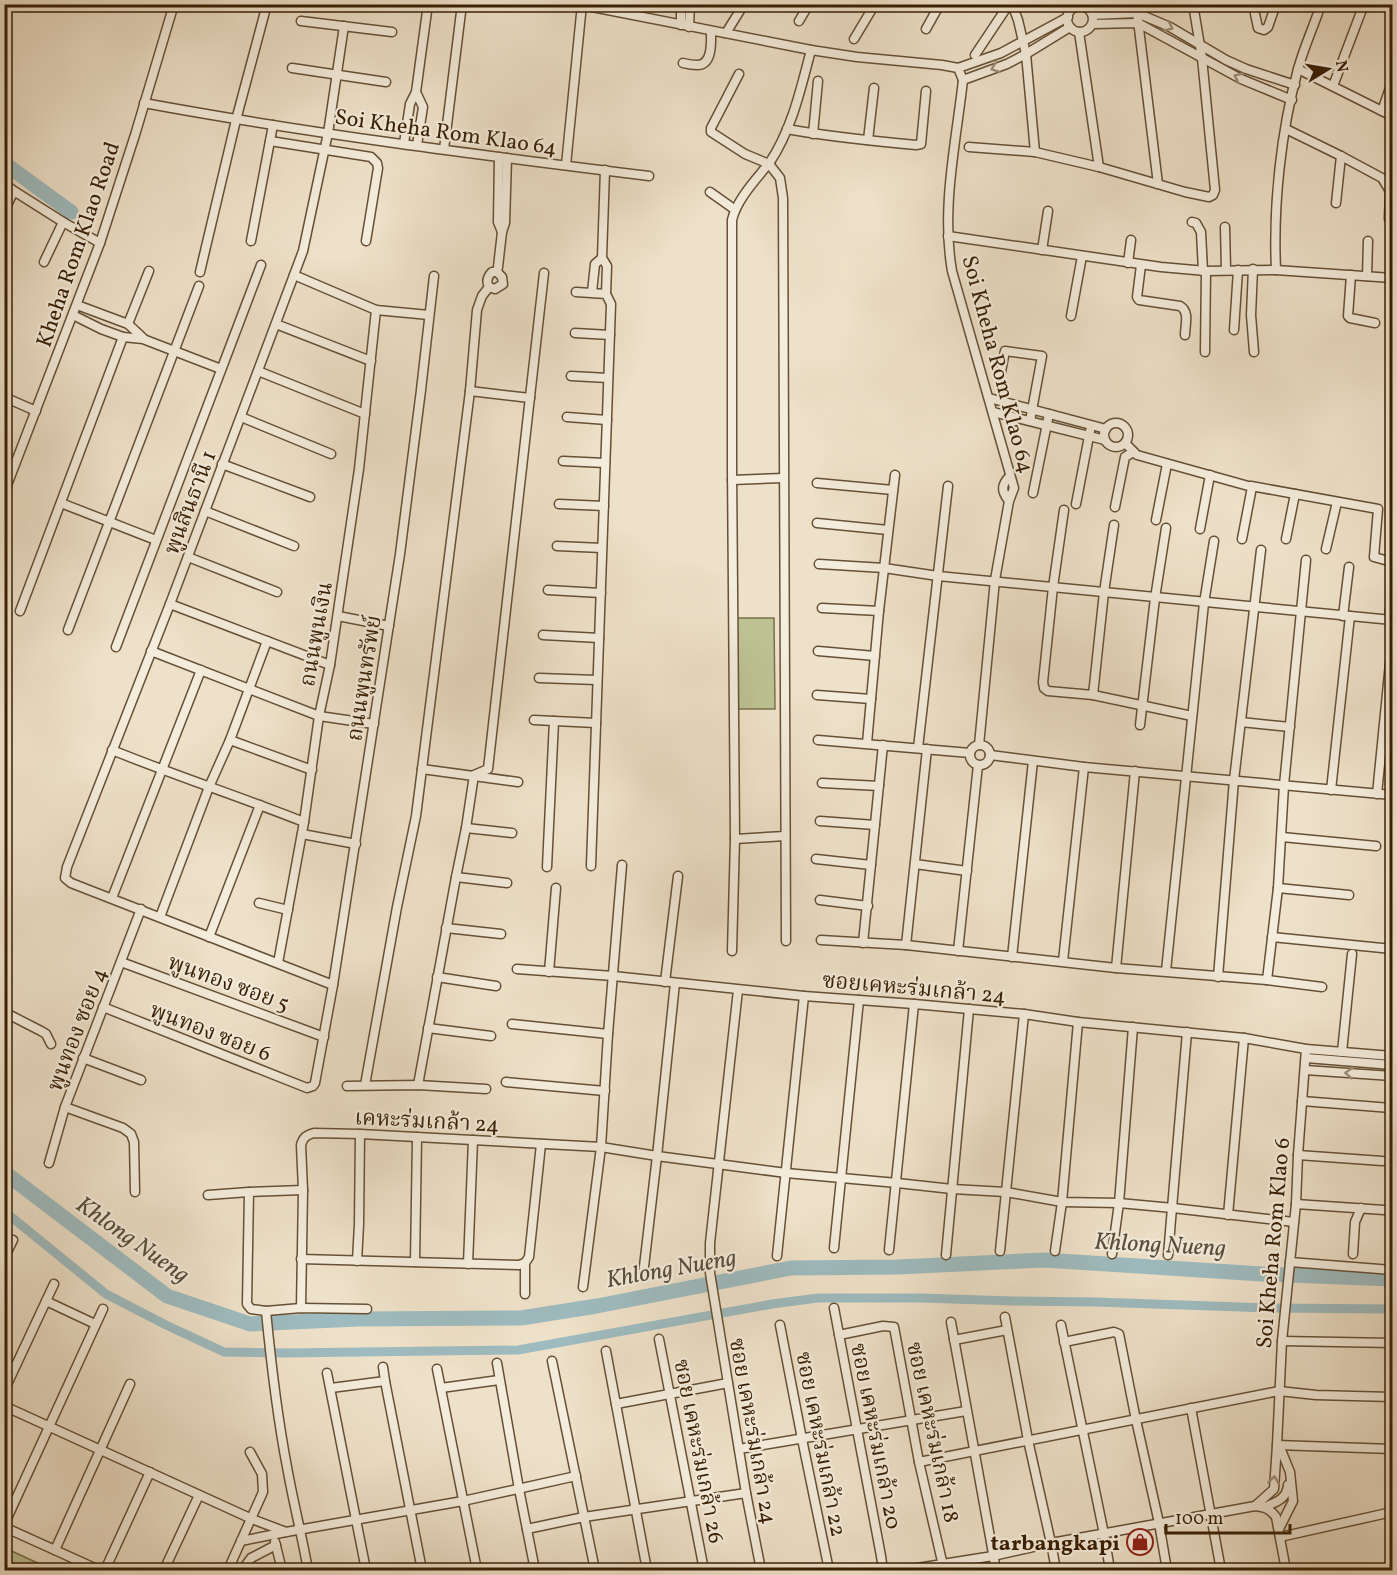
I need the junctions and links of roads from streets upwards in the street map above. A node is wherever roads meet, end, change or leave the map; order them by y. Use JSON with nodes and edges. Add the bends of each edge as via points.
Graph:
{"nodes":[{"id":1,"x":174,"y":4,"type":"edge"},
{"id":2,"x":267,"y":4,"type":"edge"},
{"id":3,"x":429,"y":4,"type":"edge"},
{"id":4,"x":462,"y":4,"type":"edge"},
{"id":5,"x":681,"y":4,"type":"edge"},
{"id":6,"x":690,"y":4,"type":"edge"},
{"id":7,"x":744,"y":4,"type":"edge"},
{"id":8,"x":809,"y":4,"type":"edge"},
{"id":9,"x":875,"y":4,"type":"edge"},
{"id":10,"x":940,"y":4,"type":"edge"},
{"id":11,"x":1010,"y":4,"type":"edge"},
{"id":12,"x":1193,"y":4,"type":"edge"},
{"id":13,"x":1253,"y":4,"type":"edge"},
{"id":14,"x":1276,"y":4,"type":"edge"},
{"id":15,"x":1321,"y":4,"type":"edge"},
{"id":16,"x":1364,"y":4,"type":"edge"},
{"id":17,"x":582,"y":5,"type":"edge"},
{"id":18,"x":1078,"y":5,"type":"edge"},
{"id":19,"x":1136,"y":9,"type":"edge"},
{"id":20,"x":1068,"y":17,"type":"junction"},
{"id":21,"x":1093,"y":20,"type":"junction"},
{"id":22,"x":301,"y":21,"type":"dead end"},
{"id":23,"x":799,"y":21,"type":"dead end"},
{"id":24,"x":1138,"y":23,"type":"junction"},
{"id":25,"x":344,"y":26,"type":"junction"},
{"id":26,"x":685,"y":26,"type":"junction"},
{"id":27,"x":1070,"y":27,"type":"junction"},
{"id":28,"x":926,"y":29,"type":"dead end"},
{"id":29,"x":711,"y":30,"type":"junction"},
{"id":30,"x":392,"y":32,"type":"dead end"},
{"id":31,"x":1079,"y":32,"type":"junction"},
{"id":32,"x":726,"y":33,"type":"junction"},
{"id":33,"x":854,"y":39,"type":"dead end"},
{"id":34,"x":1023,"y":42,"type":"junction"},
{"id":35,"x":1199,"y":43,"type":"junction"},
{"id":36,"x":811,"y":50,"type":"junction"},
{"id":37,"x":1026,"y":54,"type":"junction"},
{"id":38,"x":975,"y":55,"type":"dead end"},
{"id":39,"x":1202,"y":58,"type":"junction"},
{"id":40,"x":683,"y":63,"type":"dead end"},
{"id":41,"x":291,"y":68,"type":"dead end"},
{"id":42,"x":958,"y":68,"type":"junction"},
{"id":43,"x":1298,"y":69,"type":"junction"},
{"id":44,"x":337,"y":74,"type":"junction"},
{"id":45,"x":739,"y":74,"type":"dead end"},
{"id":46,"x":963,"y":80,"type":"junction"},
{"id":47,"x":818,"y":81,"type":"dead end"},
{"id":48,"x":386,"y":82,"type":"dead end"},
{"id":49,"x":1392,"y":82,"type":"edge"},
{"id":50,"x":1295,"y":84,"type":"junction"},
{"id":51,"x":1333,"y":86,"type":"junction"},
{"id":52,"x":874,"y":88,"type":"dead end"},
{"id":53,"x":926,"y":91,"type":"dead end"},
{"id":54,"x":416,"y":92,"type":"junction"},
{"id":55,"x":1292,"y":100,"type":"junction"},
{"id":56,"x":144,"y":103,"type":"junction"},
{"id":57,"x":1382,"y":111,"type":"junction"},
{"id":58,"x":1392,"y":116,"type":"edge"},
{"id":59,"x":236,"y":120,"type":"junction"},
{"id":60,"x":273,"y":125,"type":"junction"},
{"id":61,"x":788,"y":129,"type":"junction"},
{"id":62,"x":1286,"y":129,"type":"junction"},
{"id":63,"x":328,"y":133,"type":"junction"},
{"id":64,"x":813,"y":134,"type":"junction"},
{"id":65,"x":868,"y":140,"type":"junction"},
{"id":66,"x":270,"y":141,"type":"junction"},
{"id":67,"x":404,"y":143,"type":"junction"},
{"id":68,"x":417,"y":145,"type":"junction"},
{"id":69,"x":969,"y":147,"type":"dead end"},
{"id":70,"x":324,"y":149,"type":"junction"},
{"id":71,"x":444,"y":149,"type":"junction"},
{"id":72,"x":1035,"y":152,"type":"junction"},
{"id":73,"x":1341,"y":156,"type":"junction"},
{"id":74,"x":503,"y":158,"type":"junction"},
{"id":75,"x":769,"y":164,"type":"junction"},
{"id":76,"x":566,"y":165,"type":"junction"},
{"id":77,"x":1099,"y":167,"type":"junction"},
{"id":78,"x":605,"y":170,"type":"junction"},
{"id":79,"x":649,"y":176,"type":"dead end"},
{"id":80,"x":4,"y":183,"type":"edge"},
{"id":81,"x":1158,"y":184,"type":"junction"},
{"id":82,"x":14,"y":191,"type":"junction"},
{"id":83,"x":710,"y":192,"type":"dead end"},
{"id":84,"x":1336,"y":203,"type":"dead end"},
{"id":85,"x":734,"y":209,"type":"junction"},
{"id":86,"x":4,"y":211,"type":"edge"},
{"id":87,"x":1048,"y":211,"type":"dead end"},
{"id":88,"x":1389,"y":219,"type":"dead end"},
{"id":89,"x":63,"y":222,"type":"junction"},
{"id":90,"x":1192,"y":222,"type":"dead end"},
{"id":91,"x":1225,"y":227,"type":"dead end"},
{"id":92,"x":948,"y":236,"type":"junction"},
{"id":93,"x":1131,"y":240,"type":"dead end"},
{"id":94,"x":251,"y":241,"type":"dead end"},
{"id":95,"x":366,"y":241,"type":"dead end"},
{"id":96,"x":1368,"y":241,"type":"dead end"},
{"id":97,"x":100,"y":243,"type":"junction"},
{"id":98,"x":1042,"y":250,"type":"junction"},
{"id":99,"x":1082,"y":256,"type":"junction"},
{"id":100,"x":602,"y":258,"type":"junction"},
{"id":101,"x":44,"y":262,"type":"dead end"},
{"id":102,"x":1128,"y":263,"type":"junction"},
{"id":103,"x":261,"y":265,"type":"dead end"},
{"id":104,"x":1141,"y":265,"type":"junction"},
{"id":105,"x":1253,"y":269,"type":"junction"},
{"id":106,"x":1226,"y":270,"type":"junction"},
{"id":107,"x":1238,"y":270,"type":"junction"},
{"id":108,"x":1276,"y":270,"type":"junction"},
{"id":109,"x":149,"y":271,"type":"dead end"},
{"id":110,"x":1204,"y":271,"type":"junction"},
{"id":111,"x":200,"y":272,"type":"dead end"},
{"id":112,"x":497,"y":272,"type":"junction"},
{"id":113,"x":544,"y":273,"type":"dead end"},
{"id":114,"x":294,"y":275,"type":"junction"},
{"id":115,"x":1351,"y":275,"type":"junction"},
{"id":116,"x":434,"y":276,"type":"dead end"},
{"id":117,"x":1367,"y":276,"type":"junction"},
{"id":118,"x":1392,"y":278,"type":"edge"},
{"id":119,"x":199,"y":286,"type":"dead end"},
{"id":120,"x":489,"y":287,"type":"junction"},
{"id":121,"x":576,"y":292,"type":"dead end"},
{"id":122,"x":592,"y":292,"type":"junction"},
{"id":123,"x":606,"y":294,"type":"junction"},
{"id":124,"x":77,"y":305,"type":"junction"},
{"id":125,"x":376,"y":310,"type":"junction"},
{"id":126,"x":73,"y":315,"type":"junction"},
{"id":127,"x":429,"y":315,"type":"junction"},
{"id":128,"x":1071,"y":316,"type":"dead end"},
{"id":129,"x":118,"y":321,"type":"junction"},
{"id":130,"x":1375,"y":323,"type":"dead end"},
{"id":131,"x":128,"y":324,"type":"junction"},
{"id":132,"x":276,"y":324,"type":"junction"},
{"id":133,"x":1234,"y":330,"type":"dead end"},
{"id":134,"x":575,"y":333,"type":"dead end"},
{"id":135,"x":113,"y":334,"type":"junction"},
{"id":136,"x":1185,"y":334,"type":"dead end"},
{"id":137,"x":610,"y":335,"type":"junction"},
{"id":138,"x":123,"y":338,"type":"junction"},
{"id":139,"x":143,"y":339,"type":"junction"},
{"id":140,"x":175,"y":351,"type":"junction"},
{"id":141,"x":1205,"y":352,"type":"dead end"},
{"id":142,"x":1254,"y":352,"type":"dead end"},
{"id":143,"x":371,"y":361,"type":"junction"},
{"id":144,"x":221,"y":369,"type":"junction"},
{"id":145,"x":258,"y":371,"type":"junction"},
{"id":146,"x":571,"y":375,"type":"dead end"},
{"id":147,"x":1000,"y":377,"type":"dead end"},
{"id":148,"x":608,"y":378,"type":"junction"},
{"id":149,"x":470,"y":391,"type":"junction"},
{"id":150,"x":4,"y":397,"type":"edge"},
{"id":151,"x":989,"y":398,"type":"junction"},
{"id":152,"x":531,"y":399,"type":"junction"},
{"id":153,"x":1032,"y":409,"type":"junction"},
{"id":154,"x":36,"y":411,"type":"junction"},
{"id":155,"x":993,"y":412,"type":"junction"},
{"id":156,"x":365,"y":414,"type":"junction"},
{"id":157,"x":1049,"y":414,"type":"junction"},
{"id":158,"x":241,"y":417,"type":"junction"},
{"id":159,"x":567,"y":417,"type":"dead end"},
{"id":160,"x":607,"y":420,"type":"junction"},
{"id":161,"x":1030,"y":421,"type":"junction"},
{"id":162,"x":1091,"y":425,"type":"junction"},
{"id":163,"x":1047,"y":426,"type":"junction"},
{"id":164,"x":1106,"y":429,"type":"junction"},
{"id":165,"x":1089,"y":436,"type":"junction"},
{"id":166,"x":1105,"y":440,"type":"junction"},
{"id":167,"x":1125,"y":443,"type":"junction"},
{"id":168,"x":1133,"y":452,"type":"junction"},
{"id":169,"x":331,"y":454,"type":"dead end"},
{"id":170,"x":563,"y":461,"type":"dead end"},
{"id":171,"x":605,"y":463,"type":"junction"},
{"id":172,"x":222,"y":464,"type":"junction"},
{"id":173,"x":1167,"y":464,"type":"junction"},
{"id":174,"x":895,"y":475,"type":"dead end"},
{"id":175,"x":1210,"y":475,"type":"junction"},
{"id":176,"x":1010,"y":476,"type":"junction"},
{"id":177,"x":783,"y":478,"type":"junction"},
{"id":178,"x":732,"y":480,"type":"junction"},
{"id":179,"x":817,"y":483,"type":"dead end"},
{"id":180,"x":948,"y":486,"type":"dead end"},
{"id":181,"x":1251,"y":486,"type":"junction"},
{"id":182,"x":893,"y":490,"type":"junction"},
{"id":183,"x":4,"y":493,"type":"edge"},
{"id":184,"x":1033,"y":493,"type":"dead end"},
{"id":185,"x":1295,"y":494,"type":"junction"},
{"id":186,"x":310,"y":497,"type":"dead end"},
{"id":187,"x":1009,"y":501,"type":"junction"},
{"id":188,"x":1336,"y":502,"type":"junction"},
{"id":189,"x":61,"y":503,"type":"junction"},
{"id":190,"x":559,"y":504,"type":"dead end"},
{"id":191,"x":1076,"y":504,"type":"dead end"},
{"id":192,"x":604,"y":506,"type":"junction"},
{"id":193,"x":1114,"y":507,"type":"dead end"},
{"id":194,"x":1064,"y":510,"type":"dead end"},
{"id":195,"x":205,"y":511,"type":"junction"},
{"id":196,"x":1156,"y":520,"type":"dead end"},
{"id":197,"x":110,"y":522,"type":"junction"},
{"id":198,"x":817,"y":522,"type":"dead end"},
{"id":199,"x":1114,"y":525,"type":"dead end"},
{"id":200,"x":1166,"y":528,"type":"dead end"},
{"id":201,"x":1200,"y":529,"type":"dead end"},
{"id":202,"x":888,"y":530,"type":"junction"},
{"id":203,"x":1242,"y":539,"type":"dead end"},
{"id":204,"x":1286,"y":539,"type":"dead end"},
{"id":205,"x":156,"y":540,"type":"junction"},
{"id":206,"x":1215,"y":541,"type":"dead end"},
{"id":207,"x":294,"y":546,"type":"dead end"},
{"id":208,"x":557,"y":546,"type":"dead end"},
{"id":209,"x":602,"y":548,"type":"junction"},
{"id":210,"x":1326,"y":549,"type":"dead end"},
{"id":211,"x":1261,"y":550,"type":"dead end"},
{"id":212,"x":188,"y":557,"type":"junction"},
{"id":213,"x":1306,"y":560,"type":"dead end"},
{"id":214,"x":1392,"y":562,"type":"edge"},
{"id":215,"x":819,"y":564,"type":"dead end"},
{"id":216,"x":1349,"y":567,"type":"dead end"},
{"id":217,"x":884,"y":568,"type":"junction"},
{"id":218,"x":938,"y":576,"type":"junction"},
{"id":219,"x":995,"y":580,"type":"junction"},
{"id":220,"x":1053,"y":587,"type":"junction"},
{"id":221,"x":548,"y":590,"type":"dead end"},
{"id":222,"x":1392,"y":591,"type":"edge"},
{"id":223,"x":277,"y":592,"type":"dead end"},
{"id":224,"x":601,"y":592,"type":"junction"},
{"id":225,"x":1104,"y":592,"type":"junction"},
{"id":226,"x":1155,"y":598,"type":"junction"},
{"id":227,"x":1204,"y":603,"type":"junction"},
{"id":228,"x":170,"y":604,"type":"junction"},
{"id":229,"x":822,"y":608,"type":"dead end"},
{"id":230,"x":1254,"y":608,"type":"junction"},
{"id":231,"x":20,"y":611,"type":"dead end"},
{"id":232,"x":879,"y":611,"type":"junction"},
{"id":233,"x":1300,"y":611,"type":"junction"},
{"id":234,"x":338,"y":616,"type":"junction"},
{"id":235,"x":1346,"y":616,"type":"junction"},
{"id":236,"x":1391,"y":620,"type":"edge"},
{"id":237,"x":389,"y":627,"type":"junction"},
{"id":238,"x":68,"y":630,"type":"dead end"},
{"id":239,"x":543,"y":634,"type":"dead end"},
{"id":240,"x":599,"y":638,"type":"junction"},
{"id":241,"x":267,"y":641,"type":"junction"},
{"id":242,"x":1392,"y":642,"type":"edge"},
{"id":243,"x":116,"y":647,"type":"dead end"},
{"id":244,"x":152,"y":651,"type":"junction"},
{"id":245,"x":818,"y":651,"type":"dead end"},
{"id":246,"x":875,"y":656,"type":"junction"},
{"id":247,"x":330,"y":665,"type":"junction"},
{"id":248,"x":201,"y":670,"type":"junction"},
{"id":249,"x":539,"y":678,"type":"dead end"},
{"id":250,"x":597,"y":680,"type":"junction"},
{"id":251,"x":249,"y":689,"type":"junction"},
{"id":252,"x":1093,"y":694,"type":"junction"},
{"id":253,"x":817,"y":695,"type":"dead end"},
{"id":254,"x":871,"y":699,"type":"junction"},
{"id":255,"x":1142,"y":705,"type":"junction"},
{"id":256,"x":319,"y":716,"type":"junction"},
{"id":257,"x":1192,"y":716,"type":"junction"},
{"id":258,"x":534,"y":720,"type":"dead end"},
{"id":259,"x":554,"y":721,"type":"junction"},
{"id":260,"x":1241,"y":722,"type":"junction"},
{"id":261,"x":596,"y":723,"type":"junction"},
{"id":262,"x":374,"y":724,"type":"junction"},
{"id":263,"x":1140,"y":725,"type":"dead end"},
{"id":264,"x":1290,"y":727,"type":"junction"},
{"id":265,"x":230,"y":740,"type":"junction"},
{"id":266,"x":818,"y":740,"type":"dead end"},
{"id":267,"x":867,"y":743,"type":"junction"},
{"id":268,"x":883,"y":745,"type":"junction"},
{"id":269,"x":979,"y":745,"type":"junction"},
{"id":270,"x":918,"y":748,"type":"junction"},
{"id":271,"x":927,"y":749,"type":"junction"},
{"id":272,"x":112,"y":750,"type":"junction"},
{"id":273,"x":969,"y":753,"type":"junction"},
{"id":274,"x":990,"y":756,"type":"junction"},
{"id":275,"x":1033,"y":761,"type":"junction"},
{"id":276,"x":978,"y":765,"type":"junction"},
{"id":277,"x":1084,"y":767,"type":"junction"},
{"id":278,"x":423,"y":769,"type":"junction"},
{"id":279,"x":312,"y":770,"type":"junction"},
{"id":280,"x":162,"y":771,"type":"junction"},
{"id":281,"x":1135,"y":771,"type":"junction"},
{"id":282,"x":474,"y":776,"type":"junction"},
{"id":283,"x":1186,"y":776,"type":"junction"},
{"id":284,"x":1234,"y":780,"type":"junction"},
{"id":285,"x":518,"y":782,"type":"dead end"},
{"id":286,"x":822,"y":783,"type":"dead end"},
{"id":287,"x":1284,"y":785,"type":"junction"},
{"id":288,"x":879,"y":786,"type":"junction"},
{"id":289,"x":209,"y":787,"type":"junction"},
{"id":290,"x":1331,"y":790,"type":"junction"},
{"id":291,"x":1377,"y":794,"type":"junction"},
{"id":292,"x":1392,"y":795,"type":"edge"},
{"id":293,"x":260,"y":805,"type":"junction"},
{"id":294,"x":820,"y":821,"type":"dead end"},
{"id":295,"x":304,"y":822,"type":"junction"},
{"id":296,"x":875,"y":825,"type":"junction"},
{"id":297,"x":466,"y":828,"type":"junction"},
{"id":298,"x":512,"y":833,"type":"dead end"},
{"id":299,"x":302,"y":834,"type":"junction"},
{"id":300,"x":785,"y":836,"type":"junction"},
{"id":301,"x":1281,"y":837,"type":"junction"},
{"id":302,"x":735,"y":839,"type":"junction"},
{"id":303,"x":356,"y":844,"type":"junction"},
{"id":304,"x":1376,"y":846,"type":"dead end"},
{"id":305,"x":816,"y":859,"type":"dead end"},
{"id":306,"x":915,"y":864,"type":"junction"},
{"id":307,"x":871,"y":865,"type":"junction"},
{"id":308,"x":591,"y":866,"type":"dead end"},
{"id":309,"x":622,"y":866,"type":"dead end"},
{"id":310,"x":547,"y":867,"type":"dead end"},
{"id":311,"x":967,"y":871,"type":"junction"},
{"id":312,"x":678,"y":876,"type":"dead end"},
{"id":313,"x":456,"y":877,"type":"junction"},
{"id":314,"x":507,"y":884,"type":"dead end"},
{"id":315,"x":556,"y":888,"type":"dead end"},
{"id":316,"x":1278,"y":888,"type":"junction"},
{"id":317,"x":1349,"y":895,"type":"dead end"},
{"id":318,"x":112,"y":898,"type":"junction"},
{"id":319,"x":820,"y":900,"type":"dead end"},
{"id":320,"x":259,"y":903,"type":"dead end"},
{"id":321,"x":868,"y":906,"type":"junction"},
{"id":322,"x":141,"y":909,"type":"junction"},
{"id":323,"x":288,"y":910,"type":"junction"},
{"id":324,"x":160,"y":917,"type":"junction"},
{"id":325,"x":446,"y":928,"type":"junction"},
{"id":326,"x":501,"y":934,"type":"dead end"},
{"id":327,"x":209,"y":937,"type":"junction"},
{"id":328,"x":1272,"y":937,"type":"junction"},
{"id":329,"x":821,"y":940,"type":"dead end"},
{"id":330,"x":786,"y":941,"type":"dead end"},
{"id":331,"x":863,"y":944,"type":"junction"},
{"id":332,"x":906,"y":945,"type":"junction"},
{"id":333,"x":1392,"y":949,"type":"edge"},
{"id":334,"x":732,"y":951,"type":"dead end"},
{"id":335,"x":958,"y":951,"type":"junction"},
{"id":336,"x":1352,"y":954,"type":"dead end"},
{"id":337,"x":1012,"y":957,"type":"junction"},
{"id":338,"x":1063,"y":961,"type":"junction"},
{"id":339,"x":121,"y":962,"type":"junction"},
{"id":340,"x":278,"y":963,"type":"junction"},
{"id":341,"x":1116,"y":968,"type":"junction"},
{"id":342,"x":517,"y":969,"type":"dead end"},
{"id":343,"x":1166,"y":971,"type":"junction"},
{"id":344,"x":549,"y":972,"type":"junction"},
{"id":345,"x":613,"y":976,"type":"junction"},
{"id":346,"x":437,"y":977,"type":"junction"},
{"id":347,"x":1218,"y":977,"type":"junction"},
{"id":348,"x":1267,"y":980,"type":"junction"},
{"id":349,"x":665,"y":982,"type":"junction"},
{"id":350,"x":675,"y":983,"type":"junction"},
{"id":351,"x":333,"y":985,"type":"junction"},
{"id":352,"x":496,"y":986,"type":"dead end"},
{"id":353,"x":1322,"y":987,"type":"dead end"},
{"id":354,"x":738,"y":990,"type":"junction"},
{"id":355,"x":804,"y":996,"type":"junction"},
{"id":356,"x":860,"y":1000,"type":"junction"},
{"id":357,"x":914,"y":1004,"type":"junction"},
{"id":358,"x":103,"y":1007,"type":"junction"},
{"id":359,"x":969,"y":1009,"type":"junction"},
{"id":360,"x":4,"y":1012,"type":"edge"},
{"id":361,"x":1024,"y":1014,"type":"junction"},
{"id":362,"x":1078,"y":1022,"type":"junction"},
{"id":363,"x":512,"y":1024,"type":"dead end"},
{"id":364,"x":428,"y":1028,"type":"junction"},
{"id":365,"x":1133,"y":1028,"type":"junction"},
{"id":366,"x":1187,"y":1032,"type":"junction"},
{"id":367,"x":608,"y":1034,"type":"junction"},
{"id":368,"x":491,"y":1036,"type":"dead end"},
{"id":369,"x":324,"y":1037,"type":"junction"},
{"id":370,"x":1244,"y":1038,"type":"junction"},
{"id":371,"x":51,"y":1044,"type":"dead end"},
{"id":372,"x":1342,"y":1052,"type":"junction"},
{"id":373,"x":1306,"y":1053,"type":"junction"},
{"id":374,"x":1392,"y":1056,"type":"edge"},
{"id":375,"x":83,"y":1058,"type":"junction"},
{"id":376,"x":1392,"y":1065,"type":"edge"},
{"id":377,"x":1305,"y":1070,"type":"junction"},
{"id":378,"x":1392,"y":1076,"type":"edge"},
{"id":379,"x":141,"y":1080,"type":"dead end"},
{"id":380,"x":506,"y":1082,"type":"dead end"},
{"id":381,"x":311,"y":1085,"type":"joint"},
{"id":382,"x":365,"y":1085,"type":"junction"},
{"id":383,"x":418,"y":1085,"type":"junction"},
{"id":384,"x":347,"y":1086,"type":"dead end"},
{"id":385,"x":486,"y":1089,"type":"dead end"},
{"id":386,"x":604,"y":1091,"type":"junction"},
{"id":387,"x":1302,"y":1101,"type":"junction"},
{"id":388,"x":65,"y":1107,"type":"junction"},
{"id":389,"x":1391,"y":1108,"type":"dead end"},
{"id":390,"x":360,"y":1134,"type":"junction"},
{"id":391,"x":417,"y":1137,"type":"junction"},
{"id":392,"x":473,"y":1140,"type":"junction"},
{"id":393,"x":541,"y":1144,"type":"junction"},
{"id":394,"x":601,"y":1147,"type":"junction"},
{"id":395,"x":1298,"y":1155,"type":"junction"},
{"id":396,"x":657,"y":1156,"type":"junction"},
{"id":397,"x":1382,"y":1161,"type":"dead end"},
{"id":398,"x":49,"y":1163,"type":"dead end"},
{"id":399,"x":719,"y":1164,"type":"junction"},
{"id":400,"x":786,"y":1173,"type":"junction"},
{"id":401,"x":842,"y":1178,"type":"junction"},
{"id":402,"x":897,"y":1183,"type":"junction"},
{"id":403,"x":952,"y":1189,"type":"junction"},
{"id":404,"x":303,"y":1190,"type":"junction"},
{"id":405,"x":135,"y":1192,"type":"dead end"},
{"id":406,"x":249,"y":1192,"type":"junction"},
{"id":407,"x":1006,"y":1192,"type":"junction"},
{"id":408,"x":208,"y":1195,"type":"dead end"},
{"id":409,"x":1062,"y":1202,"type":"junction"},
{"id":410,"x":1119,"y":1203,"type":"junction"},
{"id":411,"x":1296,"y":1203,"type":"junction"},
{"id":412,"x":1173,"y":1208,"type":"junction"},
{"id":413,"x":1360,"y":1208,"type":"junction"},
{"id":414,"x":1384,"y":1210,"type":"dead end"},
{"id":415,"x":1228,"y":1215,"type":"junction"},
{"id":416,"x":1294,"y":1222,"type":"junction"},
{"id":417,"x":13,"y":1240,"type":"dead end"},
{"id":418,"x":834,"y":1248,"type":"dead end"},
{"id":419,"x":889,"y":1250,"type":"dead end"},
{"id":420,"x":1000,"y":1251,"type":"dead end"},
{"id":421,"x":1055,"y":1251,"type":"dead end"},
{"id":422,"x":1112,"y":1254,"type":"dead end"},
{"id":423,"x":1353,"y":1254,"type":"dead end"},
{"id":424,"x":946,"y":1255,"type":"dead end"},
{"id":425,"x":1168,"y":1255,"type":"dead end"},
{"id":426,"x":777,"y":1256,"type":"dead end"},
{"id":427,"x":4,"y":1258,"type":"edge"},
{"id":428,"x":302,"y":1260,"type":"junction"},
{"id":429,"x":357,"y":1261,"type":"junction"},
{"id":430,"x":415,"y":1262,"type":"junction"},
{"id":431,"x":525,"y":1263,"type":"junction"},
{"id":432,"x":468,"y":1264,"type":"junction"},
{"id":433,"x":1290,"y":1265,"type":"junction"},
{"id":434,"x":1392,"y":1270,"type":"edge"},
{"id":435,"x":643,"y":1275,"type":"dead end"},
{"id":436,"x":54,"y":1284,"type":"dead end"},
{"id":437,"x":583,"y":1287,"type":"dead end"},
{"id":438,"x":525,"y":1294,"type":"dead end"},
{"id":439,"x":46,"y":1300,"type":"junction"},
{"id":440,"x":301,"y":1308,"type":"junction"},
{"id":441,"x":834,"y":1308,"type":"dead end"},
{"id":442,"x":103,"y":1309,"type":"dead end"},
{"id":443,"x":367,"y":1309,"type":"dead end"},
{"id":444,"x":266,"y":1312,"type":"junction"},
{"id":445,"x":1005,"y":1317,"type":"dead end"},
{"id":446,"x":951,"y":1322,"type":"dead end"},
{"id":447,"x":96,"y":1324,"type":"junction"},
{"id":448,"x":780,"y":1325,"type":"dead end"},
{"id":449,"x":1061,"y":1325,"type":"dead end"},
{"id":450,"x":1007,"y":1330,"type":"junction"},
{"id":451,"x":839,"y":1335,"type":"junction"},
{"id":452,"x":659,"y":1340,"type":"dead end"},
{"id":453,"x":954,"y":1340,"type":"junction"},
{"id":454,"x":1282,"y":1341,"type":"junction"},
{"id":455,"x":1064,"y":1342,"type":"junction"},
{"id":456,"x":1392,"y":1343,"type":"edge"},
{"id":457,"x":606,"y":1351,"type":"dead end"},
{"id":458,"x":552,"y":1361,"type":"dead end"},
{"id":459,"x":497,"y":1363,"type":"dead end"},
{"id":460,"x":383,"y":1367,"type":"dead end"},
{"id":461,"x":437,"y":1369,"type":"dead end"},
{"id":462,"x":327,"y":1373,"type":"dead end"},
{"id":463,"x":499,"y":1380,"type":"junction"},
{"id":464,"x":385,"y":1381,"type":"junction"},
{"id":465,"x":728,"y":1383,"type":"junction"},
{"id":466,"x":130,"y":1384,"type":"dead end"},
{"id":467,"x":441,"y":1388,"type":"junction"},
{"id":468,"x":331,"y":1389,"type":"junction"},
{"id":469,"x":4,"y":1391,"type":"edge"},
{"id":470,"x":1279,"y":1391,"type":"junction"},
{"id":471,"x":670,"y":1395,"type":"junction"},
{"id":472,"x":1392,"y":1397,"type":"edge"},
{"id":473,"x":616,"y":1404,"type":"junction"},
{"id":474,"x":4,"y":1406,"type":"edge"},
{"id":475,"x":1191,"y":1408,"type":"junction"},
{"id":476,"x":966,"y":1411,"type":"junction"},
{"id":477,"x":911,"y":1419,"type":"junction"},
{"id":478,"x":1136,"y":1420,"type":"junction"},
{"id":479,"x":49,"y":1426,"type":"junction"},
{"id":480,"x":857,"y":1429,"type":"junction"},
{"id":481,"x":1082,"y":1430,"type":"junction"},
{"id":482,"x":802,"y":1439,"type":"junction"},
{"id":483,"x":1028,"y":1440,"type":"junction"},
{"id":484,"x":1278,"y":1444,"type":"junction"},
{"id":485,"x":739,"y":1449,"type":"junction"},
{"id":486,"x":1392,"y":1449,"type":"edge"},
{"id":487,"x":102,"y":1450,"type":"junction"},
{"id":488,"x":973,"y":1451,"type":"junction"},
{"id":489,"x":250,"y":1452,"type":"dead end"},
{"id":490,"x":919,"y":1461,"type":"junction"},
{"id":491,"x":150,"y":1472,"type":"junction"},
{"id":492,"x":1290,"y":1472,"type":"junction"},
{"id":493,"x":576,"y":1476,"type":"junction"},
{"id":494,"x":519,"y":1489,"type":"junction"},
{"id":495,"x":746,"y":1493,"type":"junction"},
{"id":496,"x":200,"y":1495,"type":"junction"},
{"id":497,"x":463,"y":1501,"type":"junction"},
{"id":498,"x":692,"y":1502,"type":"junction"},
{"id":499,"x":1260,"y":1507,"type":"junction"},
{"id":500,"x":636,"y":1509,"type":"junction"},
{"id":501,"x":410,"y":1511,"type":"junction"},
{"id":502,"x":1392,"y":1512,"type":"edge"},
{"id":503,"x":1210,"y":1514,"type":"junction"},
{"id":504,"x":584,"y":1517,"type":"junction"},
{"id":505,"x":356,"y":1519,"type":"junction"},
{"id":506,"x":250,"y":1522,"type":"junction"},
{"id":507,"x":1160,"y":1523,"type":"junction"},
{"id":508,"x":4,"y":1526,"type":"edge"},
{"id":509,"x":527,"y":1529,"type":"junction"},
{"id":510,"x":301,"y":1530,"type":"junction"},
{"id":511,"x":286,"y":1532,"type":"junction"},
{"id":512,"x":1280,"y":1533,"type":"junction"},
{"id":513,"x":1104,"y":1534,"type":"junction"},
{"id":514,"x":274,"y":1535,"type":"junction"},
{"id":515,"x":241,"y":1541,"type":"junction"},
{"id":516,"x":1051,"y":1543,"type":"junction"},
{"id":517,"x":276,"y":1545,"type":"junction"},
{"id":518,"x":55,"y":1550,"type":"junction"},
{"id":519,"x":993,"y":1556,"type":"junction"},
{"id":520,"x":944,"y":1567,"type":"edge"},
{"id":521,"x":1392,"y":1568,"type":"edge"},
{"id":522,"x":243,"y":1569,"type":"dead end"},
{"id":523,"x":99,"y":1570,"type":"edge"},
{"id":524,"x":105,"y":1570,"type":"edge"},
{"id":525,"x":164,"y":1570,"type":"edge"},
{"id":526,"x":228,"y":1570,"type":"edge"},
{"id":527,"x":282,"y":1570,"type":"edge"},
{"id":528,"x":308,"y":1570,"type":"edge"},
{"id":529,"x":366,"y":1570,"type":"edge"},
{"id":530,"x":422,"y":1570,"type":"edge"},
{"id":531,"x":477,"y":1570,"type":"edge"},
{"id":532,"x":535,"y":1570,"type":"edge"},
{"id":533,"x":595,"y":1570,"type":"edge"},
{"id":534,"x":647,"y":1570,"type":"edge"},
{"id":535,"x":704,"y":1570,"type":"edge"},
{"id":536,"x":761,"y":1570,"type":"edge"},
{"id":537,"x":829,"y":1570,"type":"edge"},
{"id":538,"x":883,"y":1570,"type":"edge"},
{"id":539,"x":905,"y":1570,"type":"edge"},
{"id":540,"x":996,"y":1570,"type":"edge"},
{"id":541,"x":1056,"y":1570,"type":"edge"},
{"id":542,"x":1110,"y":1570,"type":"edge"},
{"id":543,"x":1167,"y":1570,"type":"edge"},
{"id":544,"x":1221,"y":1570,"type":"edge"},
{"id":545,"x":1286,"y":1570,"type":"edge"},
{"id":546,"x":1383,"y":1570,"type":"edge"}],
"edges":[{"from":1,"to":56,"type":"street","name":"Kheha Rom Klao Road"},
{"from":2,"to":59,"type":"street"},
{"from":3,"to":54,"type":"street"},
{"from":4,"to":71,"type":"street"},
{"from":5,"to":26,"type":"street"},
{"from":6,"to":26,"type":"street"},
{"from":7,"to":32,"type":"street"},
{"from":8,"to":23,"type":"street"},
{"from":9,"to":33,"type":"street"},
{"from":10,"to":28,"type":"street"},
{"from":11,"to":34,"type":"street"},
{"from":11,"to":38,"type":"street"},
{"from":12,"to":35,"type":"street"},
{"from":13,"to":14,"type":"street","via":[[1258,28],[1264,30]]},
{"from":15,"to":43,"type":"street"},
{"from":16,"to":51,"type":"street"},
{"from":17,"to":26,"type":"street","name":"Soi Kheha Rom Klao 64"},
{"from":17,"to":76,"type":"street","name":"Soi Kheha Rom Klao 64"},
{"from":18,"to":20,"type":"street"},
{"from":18,"to":21,"type":"street","via":[[1088,8]]},
{"from":19,"to":21,"type":"street"},
{"from":19,"to":24,"type":"street"},
{"from":19,"to":35,"type":"street","one_way":true},
{"from":20,"to":27,"type":"street"},
{"from":20,"to":34,"type":"street"},
{"from":21,"to":24,"type":"street"},
{"from":21,"to":31,"type":"street","via":[[1088,30]]},
{"from":22,"to":25,"type":"street"},
{"from":24,"to":39,"type":"street"},
{"from":24,"to":81,"type":"street"},
{"from":25,"to":30,"type":"street"},
{"from":25,"to":44,"type":"street","name":"พูนสินธานี 1"},
{"from":26,"to":29,"type":"street","name":"Soi Kheha Rom Klao 64"},
{"from":27,"to":31,"type":"street"},
{"from":27,"to":37,"type":"street"},
{"from":29,"to":32,"type":"street","name":"Soi Kheha Rom Klao 64"},
{"from":29,"to":40,"type":"street","via":[[706,61],[698,65]]},
{"from":31,"to":77,"type":"street"},
{"from":32,"to":36,"type":"street","name":"Soi Kheha Rom Klao 64"},
{"from":34,"to":37,"type":"street"},
{"from":34,"to":42,"type":"street"},
{"from":35,"to":39,"type":"street"},
{"from":35,"to":50,"type":"street","via":[[1246,69]]},
{"from":36,"to":42,"type":"street","name":"Soi Kheha Rom Klao 64"},
{"from":36,"to":61,"type":"street"},
{"from":37,"to":46,"type":"street","one_way":true},
{"from":37,"to":72,"type":"street"},
{"from":55,"to":39,"type":"street","one_way":true},
{"from":39,"to":81,"type":"street","via":[[1214,195]]},
{"from":41,"to":44,"type":"street"},
{"from":42,"to":46,"type":"street","name":"Soi Kheha Rom Klao 64"},
{"from":43,"to":50,"type":"street"},
{"from":43,"to":51,"type":"street"},
{"from":44,"to":48,"type":"street"},
{"from":44,"to":63,"type":"street","name":"พูนสินธานี 1"},
{"from":45,"to":75,"type":"street","via":[[711,132]]},
{"from":46,"to":92,"type":"street","name":"Soi Kheha Rom Klao 64"},
{"from":47,"to":64,"type":"street"},
{"from":49,"to":57,"type":"street"},
{"from":50,"to":55,"type":"street"},
{"from":51,"to":57,"type":"street"},
{"from":52,"to":65,"type":"street"},
{"from":53,"to":65,"type":"street","via":[[921,144]]},
{"from":54,"to":67,"type":"street","via":[[410,104]]},
{"from":54,"to":68,"type":"street","via":[[423,107]]},
{"from":55,"to":62,"type":"street"},
{"from":56,"to":59,"type":"street","name":"Soi Kheha Rom Klao 64"},
{"from":56,"to":97,"type":"street","name":"Kheha Rom Klao Road"},
{"from":57,"to":58,"type":"street"},
{"from":59,"to":60,"type":"street","name":"Soi Kheha Rom Klao 64"},
{"from":59,"to":111,"type":"street"},
{"from":60,"to":63,"type":"street","name":"Soi Kheha Rom Klao 64"},
{"from":60,"to":66,"type":"street"},
{"from":61,"to":64,"type":"street"},
{"from":61,"to":75,"type":"street"},
{"from":62,"to":73,"type":"street"},
{"from":62,"to":108,"type":"street","via":[[1277,196]]},
{"from":63,"to":67,"type":"street","name":"Soi Kheha Rom Klao 64"},
{"from":63,"to":70,"type":"street","name":"พูนสินธานี 1"},
{"from":64,"to":65,"type":"street"},
{"from":66,"to":70,"type":"street"},
{"from":66,"to":94,"type":"street"},
{"from":67,"to":68,"type":"street","name":"Soi Kheha Rom Klao 64"},
{"from":68,"to":71,"type":"street","name":"Soi Kheha Rom Klao 64"},
{"from":69,"to":72,"type":"street"},
{"from":70,"to":95,"type":"street","via":[[371,157],[377,164]]},
{"from":70,"to":114,"type":"street","name":"พูนสินธานี 1","via":[[303,251]]},
{"from":71,"to":74,"type":"street","name":"Soi Kheha Rom Klao 64"},
{"from":72,"to":77,"type":"street"},
{"from":73,"to":84,"type":"street"},
{"from":73,"to":88,"type":"street","via":[[1382,178],[1390,191]]},
{"from":74,"to":76,"type":"street","name":"Soi Kheha Rom Klao 64"},
{"from":74,"to":112,"type":"street","via":[[505,223]]},
{"from":75,"to":85,"type":"street"},
{"from":75,"to":177,"type":"street","via":[[780,177],[783,198]]},
{"from":76,"to":78,"type":"street"},
{"from":77,"to":81,"type":"street"},
{"from":78,"to":79,"type":"street"},
{"from":78,"to":100,"type":"street"},
{"from":80,"to":82,"type":"street"},
{"from":82,"to":86,"type":"street"},
{"from":82,"to":89,"type":"street"},
{"from":83,"to":85,"type":"street"},
{"from":85,"to":178,"type":"street"},
{"from":87,"to":98,"type":"street"},
{"from":89,"to":97,"type":"street"},
{"from":89,"to":101,"type":"street"},
{"from":90,"to":110,"type":"street","via":[[1201,232]]},
{"from":91,"to":106,"type":"street"},
{"from":92,"to":98,"type":"street"},
{"from":92,"to":151,"type":"street","name":"Soi Kheha Rom Klao 64","via":[[952,270]]},
{"from":93,"to":102,"type":"street"},
{"from":96,"to":117,"type":"street"},
{"from":97,"to":124,"type":"street","name":"Kheha Rom Klao Road"},
{"from":98,"to":99,"type":"street"},
{"from":99,"to":102,"type":"street"},
{"from":99,"to":128,"type":"street"},
{"from":100,"to":122,"type":"street","via":[[595,264]]},
{"from":100,"to":123,"type":"street","via":[[607,266]]},
{"from":102,"to":104,"type":"street"},
{"from":103,"to":144,"type":"street"},
{"from":104,"to":110,"type":"street"},
{"from":104,"to":136,"type":"street","via":[[1137,297],[1184,308]]},
{"from":105,"to":107,"type":"street"},
{"from":105,"to":108,"type":"street"},
{"from":105,"to":142,"type":"street"},
{"from":106,"to":107,"type":"street"},
{"from":106,"to":110,"type":"street"},
{"from":107,"to":133,"type":"street"},
{"from":108,"to":115,"type":"street"},
{"from":109,"to":131,"type":"street"},
{"from":110,"to":141,"type":"street"},
{"from":112,"to":120,"type":"street","via":[[488,278]]},
{"from":112,"to":120,"type":"street","via":[[503,284],[495,289]]},
{"from":113,"to":152,"type":"street"},
{"from":114,"to":125,"type":"street"},
{"from":114,"to":132,"type":"street","name":"พูนสินธานี 1"},
{"from":115,"to":117,"type":"street"},
{"from":115,"to":130,"type":"street","via":[[1347,316]]},
{"from":116,"to":127,"type":"street","name":"ถนนพูนทรัพย์"},
{"from":117,"to":118,"type":"street"},
{"from":119,"to":140,"type":"street"},
{"from":120,"to":149,"type":"street","via":[[477,310]]},
{"from":121,"to":122,"type":"street"},
{"from":122,"to":123,"type":"street"},
{"from":123,"to":137,"type":"street","via":[[611,304]]},
{"from":124,"to":126,"type":"street","name":"Kheha Rom Klao Road"},
{"from":124,"to":129,"type":"street"},
{"from":125,"to":127,"type":"street"},
{"from":125,"to":143,"type":"street","name":"ถนนพูนเงิน"},
{"from":126,"to":135,"type":"street"},
{"from":126,"to":154,"type":"street","name":"Kheha Rom Klao Road"},
{"from":127,"to":237,"type":"street","name":"ถนนพูนทรัพย์"},
{"from":129,"to":131,"type":"street"},
{"from":129,"to":135,"type":"street"},
{"from":131,"to":139,"type":"street"},
{"from":132,"to":143,"type":"street"},
{"from":132,"to":145,"type":"street","name":"พูนสินธานี 1"},
{"from":134,"to":137,"type":"street"},
{"from":135,"to":138,"type":"street"},
{"from":137,"to":148,"type":"street"},
{"from":138,"to":139,"type":"street"},
{"from":138,"to":189,"type":"street"},
{"from":139,"to":140,"type":"street"},
{"from":140,"to":144,"type":"street"},
{"from":140,"to":197,"type":"street"},
{"from":143,"to":156,"type":"street","name":"ถนนพูนเงิน"},
{"from":144,"to":205,"type":"street"},
{"from":145,"to":156,"type":"street"},
{"from":145,"to":158,"type":"street","name":"พูนสินธานี 1"},
{"from":146,"to":148,"type":"street"},
{"from":147,"to":153,"type":"street","via":[[1005,351],[1042,356]]},
{"from":148,"to":160,"type":"street"},
{"from":149,"to":152,"type":"street"},
{"from":149,"to":278,"type":"street"},
{"from":150,"to":154,"type":"street"},
{"from":151,"to":153,"type":"street"},
{"from":151,"to":155,"type":"street","name":"Soi Kheha Rom Klao 64"},
{"from":152,"to":282,"type":"street","via":[[488,769]]},
{"from":153,"to":157,"type":"street"},
{"from":153,"to":161,"type":"street"},
{"from":154,"to":183,"type":"street","name":"Kheha Rom Klao Road"},
{"from":155,"to":161,"type":"street"},
{"from":155,"to":176,"type":"street","name":"Soi Kheha Rom Klao 64"},
{"from":156,"to":234,"type":"street","name":"ถนนพูนเงิน"},
{"from":157,"to":162,"type":"street"},
{"from":157,"to":163,"type":"street"},
{"from":158,"to":169,"type":"street"},
{"from":158,"to":172,"type":"street","name":"พูนสินธานี 1"},
{"from":159,"to":160,"type":"street"},
{"from":160,"to":171,"type":"street"},
{"from":161,"to":163,"type":"street"},
{"from":162,"to":164,"type":"street"},
{"from":162,"to":165,"type":"street"},
{"from":163,"to":165,"type":"street"},
{"from":163,"to":184,"type":"street"},
{"from":164,"to":166,"type":"street"},
{"from":164,"to":167,"type":"street","via":[[1117,423],[1124,426],[1128,434]]},
{"from":165,"to":166,"type":"street"},
{"from":165,"to":191,"type":"street"},
{"from":166,"to":167,"type":"street","via":[[1113,447]]},
{"from":167,"to":168,"type":"street"},
{"from":168,"to":173,"type":"street"},
{"from":168,"to":193,"type":"street","via":[[1125,457]]},
{"from":170,"to":171,"type":"street"},
{"from":171,"to":192,"type":"street"},
{"from":172,"to":186,"type":"street"},
{"from":172,"to":195,"type":"street","name":"พูนสินธานี 1"},
{"from":173,"to":175,"type":"street"},
{"from":173,"to":196,"type":"street"},
{"from":174,"to":182,"type":"street"},
{"from":175,"to":181,"type":"street"},
{"from":175,"to":201,"type":"street"},
{"from":176,"to":187,"type":"street","name":"Soi Kheha Rom Klao 64","via":[[1014,488]]},
{"from":176,"to":187,"type":"street","via":[[1003,488]]},
{"from":177,"to":178,"type":"street"},
{"from":177,"to":300,"type":"street"},
{"from":178,"to":302,"type":"street"},
{"from":179,"to":182,"type":"street"},
{"from":180,"to":218,"type":"street"},
{"from":181,"to":185,"type":"street"},
{"from":181,"to":203,"type":"street"},
{"from":182,"to":202,"type":"street"},
{"from":185,"to":188,"type":"street"},
{"from":185,"to":204,"type":"street"},
{"from":187,"to":219,"type":"street"},
{"from":188,"to":210,"type":"street"},
{"from":188,"to":214,"type":"street","via":[[1378,509],[1374,557]]},
{"from":189,"to":197,"type":"street"},
{"from":189,"to":231,"type":"street"},
{"from":190,"to":192,"type":"street"},
{"from":192,"to":209,"type":"street"},
{"from":194,"to":220,"type":"street"},
{"from":195,"to":207,"type":"street"},
{"from":195,"to":212,"type":"street","name":"พูนสินธานี 1"},
{"from":197,"to":205,"type":"street"},
{"from":197,"to":238,"type":"street"},
{"from":198,"to":202,"type":"street"},
{"from":199,"to":225,"type":"street"},
{"from":200,"to":226,"type":"street"},
{"from":202,"to":217,"type":"street"},
{"from":205,"to":243,"type":"street"},
{"from":206,"to":227,"type":"street"},
{"from":208,"to":209,"type":"street"},
{"from":209,"to":224,"type":"street"},
{"from":211,"to":230,"type":"street"},
{"from":212,"to":223,"type":"street"},
{"from":212,"to":228,"type":"street","name":"พูนสินธานี 1"},
{"from":213,"to":233,"type":"street"},
{"from":215,"to":217,"type":"street"},
{"from":216,"to":235,"type":"street"},
{"from":217,"to":218,"type":"street"},
{"from":217,"to":232,"type":"street"},
{"from":218,"to":219,"type":"street"},
{"from":218,"to":270,"type":"street"},
{"from":219,"to":220,"type":"street"},
{"from":219,"to":269,"type":"street"},
{"from":220,"to":225,"type":"street"},
{"from":220,"to":252,"type":"street","via":[[1044,688]]},
{"from":221,"to":224,"type":"street"},
{"from":222,"to":236,"type":"street"},
{"from":224,"to":240,"type":"street"},
{"from":225,"to":226,"type":"street"},
{"from":225,"to":252,"type":"street"},
{"from":226,"to":227,"type":"street"},
{"from":226,"to":255,"type":"street"},
{"from":227,"to":230,"type":"street"},
{"from":227,"to":257,"type":"street"},
{"from":228,"to":241,"type":"street"},
{"from":228,"to":244,"type":"street","name":"พูนสินธานี 1"},
{"from":229,"to":232,"type":"street"},
{"from":230,"to":233,"type":"street"},
{"from":230,"to":260,"type":"street"},
{"from":232,"to":246,"type":"street"},
{"from":233,"to":235,"type":"street"},
{"from":233,"to":264,"type":"street"},
{"from":234,"to":237,"type":"street"},
{"from":234,"to":247,"type":"street","name":"ถนนพูนเงิน"},
{"from":235,"to":236,"type":"street"},
{"from":235,"to":290,"type":"street"},
{"from":237,"to":262,"type":"street","name":"ถนนพูนทรัพย์"},
{"from":239,"to":240,"type":"street"},
{"from":240,"to":250,"type":"street"},
{"from":241,"to":247,"type":"street"},
{"from":241,"to":251,"type":"street"},
{"from":242,"to":291,"type":"street"},
{"from":244,"to":248,"type":"street"},
{"from":244,"to":272,"type":"street","name":"พูนสินธานี 1"},
{"from":245,"to":246,"type":"street"},
{"from":246,"to":254,"type":"street"},
{"from":247,"to":256,"type":"street","name":"ถนนพูนเงิน"},
{"from":248,"to":251,"type":"street"},
{"from":248,"to":280,"type":"street"},
{"from":249,"to":250,"type":"street"},
{"from":250,"to":261,"type":"street"},
{"from":251,"to":256,"type":"street"},
{"from":251,"to":265,"type":"street"},
{"from":252,"to":255,"type":"street"},
{"from":253,"to":254,"type":"street"},
{"from":254,"to":267,"type":"street"},
{"from":255,"to":257,"type":"street"},
{"from":255,"to":263,"type":"street"},
{"from":256,"to":262,"type":"street"},
{"from":256,"to":279,"type":"street","name":"ถนนพูนเงิน"},
{"from":257,"to":283,"type":"street"},
{"from":258,"to":259,"type":"street"},
{"from":259,"to":261,"type":"street"},
{"from":259,"to":310,"type":"street"},
{"from":260,"to":264,"type":"street"},
{"from":260,"to":284,"type":"street"},
{"from":261,"to":308,"type":"street"},
{"from":262,"to":303,"type":"street","name":"ถนนพูนทรัพย์"},
{"from":264,"to":287,"type":"street"},
{"from":265,"to":279,"type":"street"},
{"from":265,"to":289,"type":"street"},
{"from":266,"to":267,"type":"street"},
{"from":267,"to":268,"type":"street"},
{"from":268,"to":270,"type":"street"},
{"from":268,"to":288,"type":"street"},
{"from":269,"to":273,"type":"street"},
{"from":269,"to":274,"type":"street","via":[[987,747]]},
{"from":270,"to":271,"type":"street"},
{"from":271,"to":273,"type":"street"},
{"from":271,"to":306,"type":"street"},
{"from":272,"to":280,"type":"street"},
{"from":272,"to":318,"type":"street","name":"พูนสินธานี 1","via":[[65,878]]},
{"from":273,"to":276,"type":"street","via":[[971,761]]},
{"from":274,"to":275,"type":"street"},
{"from":274,"to":276,"type":"street","via":[[986,763]]},
{"from":275,"to":277,"type":"street"},
{"from":275,"to":337,"type":"street"},
{"from":276,"to":311,"type":"street"},
{"from":277,"to":281,"type":"street"},
{"from":277,"to":338,"type":"street"},
{"from":278,"to":282,"type":"street"},
{"from":278,"to":382,"type":"street"},
{"from":279,"to":295,"type":"street","name":"ถนนพูนเงิน"},
{"from":280,"to":289,"type":"street"},
{"from":280,"to":318,"type":"street"},
{"from":281,"to":283,"type":"street"},
{"from":281,"to":341,"type":"street"},
{"from":282,"to":285,"type":"street"},
{"from":282,"to":297,"type":"street"},
{"from":283,"to":284,"type":"street"},
{"from":283,"to":343,"type":"street"},
{"from":284,"to":287,"type":"street"},
{"from":284,"to":347,"type":"street"},
{"from":286,"to":288,"type":"street"},
{"from":287,"to":290,"type":"street"},
{"from":287,"to":301,"type":"street"},
{"from":288,"to":296,"type":"street"},
{"from":289,"to":293,"type":"street"},
{"from":289,"to":324,"type":"street"},
{"from":290,"to":291,"type":"street"},
{"from":291,"to":292,"type":"street"},
{"from":293,"to":295,"type":"street"},
{"from":293,"to":327,"type":"street"},
{"from":294,"to":296,"type":"street"},
{"from":295,"to":299,"type":"street","name":"ถนนพูนเงิน"},
{"from":296,"to":307,"type":"street"},
{"from":297,"to":298,"type":"street"},
{"from":297,"to":313,"type":"street"},
{"from":299,"to":303,"type":"street"},
{"from":299,"to":323,"type":"street","name":"ถนนพูนเงิน"},
{"from":300,"to":302,"type":"street"},
{"from":300,"to":330,"type":"street"},
{"from":301,"to":304,"type":"street"},
{"from":301,"to":316,"type":"street"},
{"from":302,"to":334,"type":"street"},
{"from":303,"to":351,"type":"street","name":"ถนนพูนทรัพย์"},
{"from":305,"to":307,"type":"street"},
{"from":306,"to":311,"type":"street"},
{"from":306,"to":332,"type":"street"},
{"from":307,"to":321,"type":"street"},
{"from":309,"to":345,"type":"street"},
{"from":311,"to":335,"type":"street"},
{"from":312,"to":349,"type":"street"},
{"from":313,"to":314,"type":"street"},
{"from":313,"to":325,"type":"street"},
{"from":315,"to":344,"type":"street"},
{"from":316,"to":317,"type":"street"},
{"from":316,"to":328,"type":"street"},
{"from":318,"to":322,"type":"street"},
{"from":319,"to":321,"type":"street"},
{"from":320,"to":323,"type":"street"},
{"from":321,"to":331,"type":"street"},
{"from":322,"to":324,"type":"street"},
{"from":322,"to":339,"type":"street","name":"พูนทอง ซอย 4"},
{"from":323,"to":340,"type":"street","name":"ถนนพูนเงิน"},
{"from":324,"to":327,"type":"street"},
{"from":325,"to":326,"type":"street"},
{"from":325,"to":346,"type":"street"},
{"from":327,"to":340,"type":"street"},
{"from":328,"to":333,"type":"street"},
{"from":328,"to":348,"type":"street"},
{"from":329,"to":331,"type":"street"},
{"from":331,"to":332,"type":"street"},
{"from":332,"to":335,"type":"street"},
{"from":335,"to":337,"type":"street"},
{"from":336,"to":372,"type":"street"},
{"from":337,"to":338,"type":"street"},
{"from":338,"to":341,"type":"street"},
{"from":339,"to":358,"type":"street","name":"พูนทอง ซอย 4"},
{"from":339,"to":369,"type":"street","name":"พูนทอง ซอย 5"},
{"from":340,"to":351,"type":"street"},
{"from":341,"to":343,"type":"street"},
{"from":342,"to":344,"type":"street","name":"ซอยเคหะร่มเกล้า 24"},
{"from":343,"to":347,"type":"street"},
{"from":344,"to":345,"type":"street","name":"ซอยเคหะร่มเกล้า 24"},
{"from":345,"to":349,"type":"street","name":"ซอยเคหะร่มเกล้า 24"},
{"from":345,"to":367,"type":"street"},
{"from":346,"to":352,"type":"street"},
{"from":346,"to":364,"type":"street"},
{"from":347,"to":348,"type":"street"},
{"from":348,"to":353,"type":"street"},
{"from":349,"to":350,"type":"street","name":"ซอยเคหะร่มเกล้า 24"},
{"from":350,"to":354,"type":"street","name":"ซอยเคหะร่มเกล้า 24"},
{"from":350,"to":396,"type":"street"},
{"from":351,"to":369,"type":"street","name":"ถนนพูนทรัพย์"},
{"from":354,"to":355,"type":"street","name":"ซอยเคหะร่มเกล้า 24"},
{"from":354,"to":399,"type":"street","name":"ซอย เคหะร่มเกล้า 24"},
{"from":355,"to":356,"type":"street","name":"ซอยเคหะร่มเกล้า 24"},
{"from":355,"to":400,"type":"street"},
{"from":356,"to":357,"type":"street","name":"ซอยเคหะร่มเกล้า 24"},
{"from":356,"to":401,"type":"street"},
{"from":357,"to":359,"type":"street","name":"ซอยเคหะร่มเกล้า 24"},
{"from":357,"to":402,"type":"street"},
{"from":358,"to":375,"type":"street","name":"พูนทอง ซอย 4"},
{"from":358,"to":381,"type":"street","name":"พูนทอง ซอย 6"},
{"from":359,"to":361,"type":"street","name":"ซอยเคหะร่มเกล้า 24"},
{"from":359,"to":403,"type":"street"},
{"from":360,"to":371,"type":"street","via":[[41,1030]]},
{"from":361,"to":362,"type":"street","name":"ซอยเคหะร่มเกล้า 24"},
{"from":361,"to":407,"type":"street"},
{"from":362,"to":365,"type":"street","name":"ซอยเคหะร่มเกล้า 24"},
{"from":362,"to":409,"type":"street"},
{"from":363,"to":367,"type":"street"},
{"from":364,"to":368,"type":"street"},
{"from":364,"to":383,"type":"street"},
{"from":365,"to":366,"type":"street","name":"ซอยเคหะร่มเกล้า 24"},
{"from":365,"to":410,"type":"street"},
{"from":366,"to":370,"type":"street","name":"ซอยเคหะร่มเกล้า 24"},
{"from":366,"to":412,"type":"street"},
{"from":367,"to":386,"type":"street"},
{"from":369,"to":381,"type":"street","name":"ถนนพูนทรัพย์"},
{"from":370,"to":373,"type":"street","name":"ซอยเคหะร่มเกล้า 24"},
{"from":370,"to":415,"type":"street"},
{"from":372,"to":373,"type":"street"},
{"from":372,"to":374,"type":"street"},
{"from":373,"to":376,"type":"street"},
{"from":373,"to":377,"type":"street","name":"Soi Kheha Rom Klao 6"},
{"from":375,"to":379,"type":"street"},
{"from":375,"to":388,"type":"street","name":"พูนทอง ซอย 4"},
{"from":378,"to":377,"type":"street","one_way":true},
{"from":377,"to":387,"type":"street","name":"Soi Kheha Rom Klao 6"},
{"from":380,"to":386,"type":"street"},
{"from":382,"to":383,"type":"street"},
{"from":382,"to":384,"type":"street"},
{"from":383,"to":385,"type":"street"},
{"from":386,"to":394,"type":"street"},
{"from":387,"to":389,"type":"street"},
{"from":387,"to":395,"type":"street","name":"Soi Kheha Rom Klao 6"},
{"from":388,"to":398,"type":"street","name":"พูนทอง ซอย 4"},
{"from":388,"to":405,"type":"street","via":[[131,1134]]},
{"from":390,"to":391,"type":"street","name":"เคหะร่มเกล้า 24"},
{"from":390,"to":404,"type":"street","name":"เคหะร่มเกล้า 24","via":[[314,1133],[302,1139]]},
{"from":390,"to":429,"type":"street"},
{"from":391,"to":392,"type":"street","name":"เคหะร่มเกล้า 24"},
{"from":391,"to":430,"type":"street"},
{"from":392,"to":393,"type":"street","name":"เคหะร่มเกล้า 24"},
{"from":392,"to":432,"type":"street"},
{"from":393,"to":394,"type":"street","name":"เคหะร่มเกล้า 24"},
{"from":393,"to":431,"type":"street","via":[[529,1257]]},
{"from":394,"to":396,"type":"street","name":"เคหะร่มเกล้า 24"},
{"from":394,"to":437,"type":"street"},
{"from":395,"to":397,"type":"street"},
{"from":395,"to":411,"type":"street","name":"Soi Kheha Rom Klao 6"},
{"from":396,"to":399,"type":"street","name":"เคหะร่มเกล้า 24"},
{"from":396,"to":435,"type":"street"},
{"from":399,"to":400,"type":"street","name":"เคหะร่มเกล้า 24"},
{"from":399,"to":465,"type":"street","name":"ซอย เคหะร่มเกล้า 24","via":[[710,1273]]},
{"from":400,"to":401,"type":"street","name":"เคหะร่มเกล้า 24"},
{"from":400,"to":426,"type":"street"},
{"from":401,"to":402,"type":"street","name":"เคหะร่มเกล้า 24"},
{"from":401,"to":418,"type":"street"},
{"from":402,"to":403,"type":"street","name":"เคหะร่มเกล้า 24"},
{"from":402,"to":419,"type":"street"},
{"from":403,"to":407,"type":"street","name":"เคหะร่มเกล้า 24"},
{"from":403,"to":424,"type":"street"},
{"from":404,"to":406,"type":"street"},
{"from":404,"to":428,"type":"street","name":"เคหะร่มเกล้า 24"},
{"from":406,"to":408,"type":"street"},
{"from":406,"to":444,"type":"street","via":[[248,1304],[251,1309]]},
{"from":407,"to":409,"type":"street","name":"เคหะร่มเกล้า 24"},
{"from":407,"to":420,"type":"street"},
{"from":409,"to":410,"type":"street","name":"เคหะร่มเกล้า 24"},
{"from":409,"to":421,"type":"street"},
{"from":410,"to":412,"type":"street","name":"เคหะร่มเกล้า 24"},
{"from":410,"to":422,"type":"street"},
{"from":411,"to":413,"type":"street"},
{"from":411,"to":416,"type":"street","name":"Soi Kheha Rom Klao 6"},
{"from":412,"to":415,"type":"street","name":"เคหะร่มเกล้า 24"},
{"from":412,"to":425,"type":"street"},
{"from":413,"to":414,"type":"street"},
{"from":413,"to":423,"type":"street"},
{"from":415,"to":416,"type":"street","name":"เคหะร่มเกล้า 24"},
{"from":416,"to":433,"type":"street","name":"Soi Kheha Rom Klao 6"},
{"from":417,"to":427,"type":"street"},
{"from":428,"to":429,"type":"street"},
{"from":428,"to":440,"type":"street","name":"เคหะร่มเกล้า 24"},
{"from":429,"to":430,"type":"street"},
{"from":430,"to":432,"type":"street"},
{"from":431,"to":432,"type":"street"},
{"from":431,"to":438,"type":"street"},
{"from":433,"to":434,"type":"street"},
{"from":433,"to":454,"type":"street","name":"Soi Kheha Rom Klao 6"},
{"from":436,"to":439,"type":"street"},
{"from":439,"to":447,"type":"street"},
{"from":439,"to":469,"type":"street"},
{"from":440,"to":443,"type":"street"},
{"from":440,"to":444,"type":"street"},
{"from":441,"to":451,"type":"street","name":"ซอย เคหะร่มเกล้า 20"},
{"from":442,"to":447,"type":"street"},
{"from":444,"to":510,"type":"street","via":[[286,1466]]},
{"from":445,"to":450,"type":"street"},
{"from":446,"to":453,"type":"street"},
{"from":447,"to":479,"type":"street"},
{"from":448,"to":482,"type":"street","name":"ซอย เคหะร่มเกล้า 22"},
{"from":449,"to":455,"type":"street"},
{"from":450,"to":453,"type":"street"},
{"from":450,"to":483,"type":"street"},
{"from":451,"to":477,"type":"street","name":"ซอย เคหะร่มเกล้า 18","via":[[894,1327]]},
{"from":451,"to":480,"type":"street","name":"ซอย เคหะร่มเกล้า 20"},
{"from":452,"to":471,"type":"street","name":"ซอย เคหะร่มเกล้า 26"},
{"from":453,"to":476,"type":"street"},
{"from":454,"to":456,"type":"street"},
{"from":454,"to":470,"type":"street","name":"Soi Kheha Rom Klao 6"},
{"from":455,"to":478,"type":"street","via":[[1119,1334]]},
{"from":455,"to":481,"type":"street"},
{"from":457,"to":473,"type":"street"},
{"from":458,"to":493,"type":"street"},
{"from":459,"to":463,"type":"street"},
{"from":460,"to":464,"type":"street"},
{"from":461,"to":467,"type":"street"},
{"from":462,"to":468,"type":"street"},
{"from":463,"to":467,"type":"street"},
{"from":463,"to":494,"type":"street"},
{"from":464,"to":468,"type":"street"},
{"from":464,"to":501,"type":"street"},
{"from":465,"to":471,"type":"street"},
{"from":465,"to":485,"type":"street","name":"ซอย เคหะร่มเกล้า 24"},
{"from":466,"to":487,"type":"street"},
{"from":467,"to":497,"type":"street"},
{"from":468,"to":505,"type":"street"},
{"from":470,"to":472,"type":"street"},
{"from":470,"to":475,"type":"street"},
{"from":470,"to":484,"type":"street","name":"Soi Kheha Rom Klao 6"},
{"from":471,"to":473,"type":"street"},
{"from":471,"to":498,"type":"street","name":"ซอย เคหะร่มเกล้า 26"},
{"from":473,"to":500,"type":"street"},
{"from":474,"to":479,"type":"street"},
{"from":475,"to":478,"type":"street"},
{"from":475,"to":503,"type":"street"},
{"from":476,"to":477,"type":"street"},
{"from":476,"to":488,"type":"street"},
{"from":477,"to":480,"type":"street"},
{"from":477,"to":490,"type":"street","name":"ซอย เคหะร่มเกล้า 18"},
{"from":478,"to":481,"type":"street"},
{"from":478,"to":507,"type":"street"},
{"from":479,"to":487,"type":"street"},
{"from":479,"to":508,"type":"street"},
{"from":480,"to":482,"type":"street"},
{"from":480,"to":538,"type":"street","name":"ซอย เคหะร่มเกล้า 20"},
{"from":481,"to":483,"type":"street"},
{"from":481,"to":513,"type":"street"},
{"from":482,"to":485,"type":"street"},
{"from":482,"to":537,"type":"street","name":"ซอย เคหะร่มเกล้า 22"},
{"from":483,"to":488,"type":"street"},
{"from":483,"to":516,"type":"street"},
{"from":484,"to":486,"type":"street"},
{"from":484,"to":492,"type":"street","name":"Soi Kheha Rom Klao 6"},
{"from":499,"to":484,"type":"street","name":"Soi Kheha Rom Klao 6","one_way":true,"via":[[1274,1489]]},
{"from":485,"to":495,"type":"street","name":"ซอย เคหะร่มเกล้า 24"},
{"from":487,"to":491,"type":"street"},
{"from":487,"to":518,"type":"street"},
{"from":488,"to":490,"type":"street"},
{"from":488,"to":519,"type":"street"},
{"from":489,"to":506,"type":"street","via":[[262,1474],[263,1492]]},
{"from":490,"to":520,"type":"street","name":"ซอย เคหะร่มเกล้า 18"},
{"from":491,"to":496,"type":"street"},
{"from":491,"to":524,"type":"street"},
{"from":492,"to":499,"type":"street","via":[[1286,1495],[1278,1502]]},
{"from":492,"to":512,"type":"street","name":"Soi Kheha Rom Klao 6","via":[[1293,1501]]},
{"from":493,"to":494,"type":"street"},
{"from":493,"to":504,"type":"street"},
{"from":494,"to":497,"type":"street"},
{"from":494,"to":509,"type":"street"},
{"from":495,"to":498,"type":"street"},
{"from":495,"to":536,"type":"street","name":"ซอย เคหะร่มเกล้า 24"},
{"from":496,"to":506,"type":"street"},
{"from":496,"to":525,"type":"street"},
{"from":497,"to":501,"type":"street"},
{"from":497,"to":531,"type":"street"},
{"from":498,"to":500,"type":"street"},
{"from":498,"to":535,"type":"street","name":"ซอย เคหะร่มเกล้า 26"},
{"from":499,"to":503,"type":"street"},
{"from":499,"to":512,"type":"street","via":[[1276,1517]]},
{"from":500,"to":504,"type":"street"},
{"from":500,"to":534,"type":"street"},
{"from":501,"to":505,"type":"street"},
{"from":501,"to":530,"type":"street"},
{"from":502,"to":512,"type":"street"},
{"from":503,"to":507,"type":"street"},
{"from":503,"to":544,"type":"street"},
{"from":504,"to":509,"type":"street"},
{"from":504,"to":533,"type":"street"},
{"from":505,"to":510,"type":"street"},
{"from":505,"to":529,"type":"street"},
{"from":506,"to":511,"type":"street"},
{"from":506,"to":515,"type":"street"},
{"from":507,"to":513,"type":"street"},
{"from":507,"to":543,"type":"street"},
{"from":508,"to":518,"type":"street"},
{"from":509,"to":532,"type":"street"},
{"from":510,"to":511,"type":"street"},
{"from":510,"to":528,"type":"street"},
{"from":511,"to":514,"type":"street"},
{"from":512,"to":545,"type":"street"},
{"from":513,"to":516,"type":"street"},
{"from":513,"to":542,"type":"street"},
{"from":514,"to":515,"type":"street"},
{"from":514,"to":517,"type":"street"},
{"from":515,"to":526,"type":"street"},
{"from":516,"to":519,"type":"street"},
{"from":516,"to":541,"type":"street"},
{"from":517,"to":522,"type":"street","via":[[251,1558]]},
{"from":517,"to":527,"type":"street"},
{"from":518,"to":523,"type":"street"},
{"from":519,"to":520,"type":"street"},
{"from":519,"to":540,"type":"street"},
{"from":520,"to":539,"type":"street"},
{"from":521,"to":546,"type":"street"}]}
